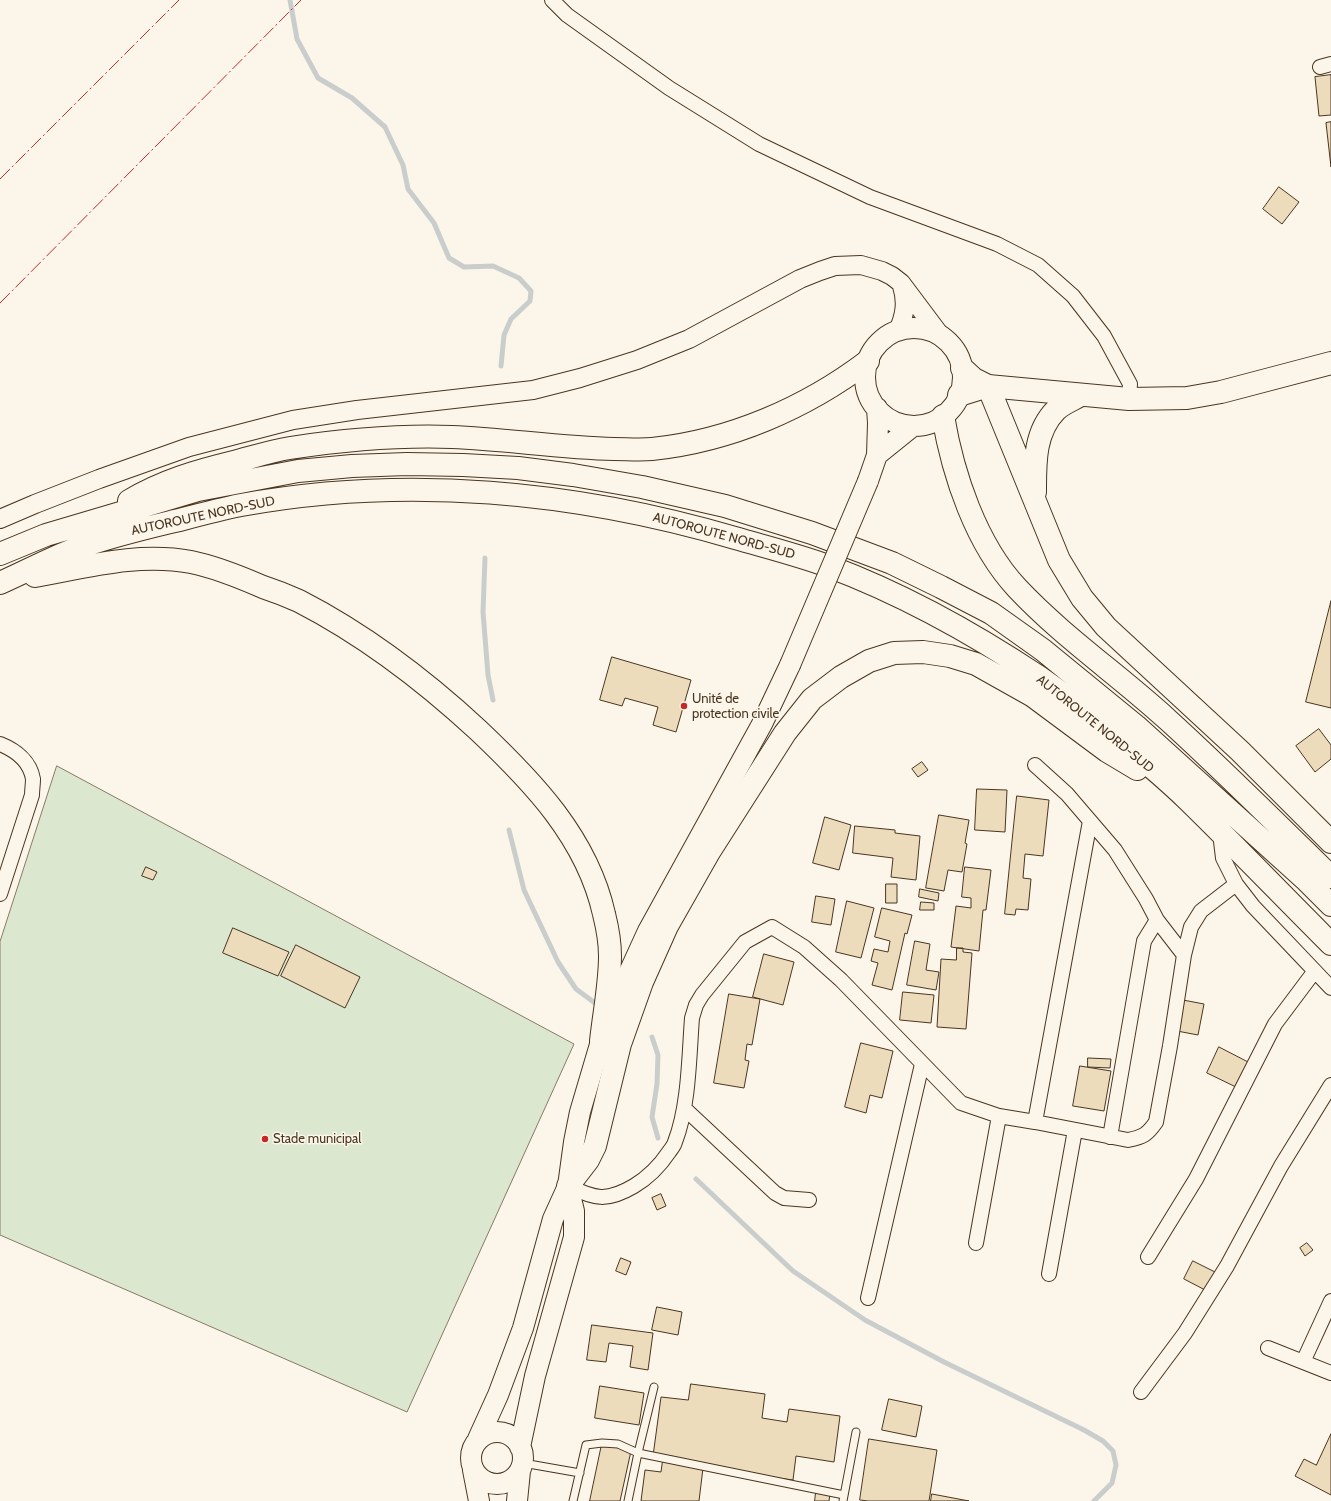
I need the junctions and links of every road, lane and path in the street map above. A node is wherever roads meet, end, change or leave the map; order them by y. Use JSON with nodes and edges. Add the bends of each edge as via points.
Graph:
{"nodes":[{"id":1,"x":552,"y":0,"type":"edge"},
{"id":2,"x":901,"y":283,"type":"junction"},
{"id":3,"x":898,"y":330,"type":"junction"},
{"id":4,"x":940,"y":335,"type":"junction"},
{"id":5,"x":868,"y":361,"type":"junction"},
{"id":6,"x":1331,"y":363,"type":"edge"},
{"id":7,"x":962,"y":368,"type":"junction"},
{"id":8,"x":988,"y":386,"type":"junction"},
{"id":9,"x":959,"y":395,"type":"junction"},
{"id":10,"x":1079,"y":396,"type":"junction"},
{"id":11,"x":1129,"y":399,"type":"junction"},
{"id":12,"x":877,"y":408,"type":"junction"},
{"id":13,"x":943,"y":416,"type":"junction"},
{"id":14,"x":913,"y":426,"type":"junction"},
{"id":15,"x":877,"y":455,"type":"junction"},
{"id":16,"x":1035,"y":501,"type":"junction"},
{"id":17,"x":0,"y":519,"type":"edge"},
{"id":18,"x":93,"y":522,"type":"junction"},
{"id":19,"x":0,"y":554,"type":"edge"},
{"id":20,"x":0,"y":583,"type":"edge"},
{"id":21,"x":0,"y":744,"type":"edge"},
{"id":22,"x":1035,"y":765,"type":"dead end"},
{"id":23,"x":1187,"y":799,"type":"junction"},
{"id":24,"x":1090,"y":820,"type":"junction"},
{"id":25,"x":1220,"y":833,"type":"junction"},
{"id":26,"x":1331,"y":842,"type":"edge"},
{"id":27,"x":1331,"y":877,"type":"edge"},
{"id":28,"x":1236,"y":884,"type":"junction"},
{"id":29,"x":0,"y":894,"type":"edge"},
{"id":30,"x":1331,"y":905,"type":"edge"},
{"id":31,"x":1157,"y":920,"type":"junction"},
{"id":32,"x":1331,"y":944,"type":"edge"},
{"id":33,"x":1184,"y":955,"type":"junction"},
{"id":34,"x":1314,"y":972,"type":"junction"},
{"id":35,"x":1331,"y":988,"type":"edge"},
{"id":36,"x":601,"y":1040,"type":"junction"},
{"id":37,"x":922,"y":1064,"type":"junction"},
{"id":38,"x":1331,"y":1085,"type":"edge"},
{"id":39,"x":684,"y":1108,"type":"junction"},
{"id":40,"x":999,"y":1116,"type":"junction"},
{"id":41,"x":1035,"y":1122,"type":"junction"},
{"id":42,"x":1075,"y":1130,"type":"junction"},
{"id":43,"x":1110,"y":1136,"type":"junction"},
{"id":44,"x":568,"y":1186,"type":"junction"},
{"id":45,"x":809,"y":1200,"type":"dead end"},
{"id":46,"x":976,"y":1242,"type":"dead end"},
{"id":47,"x":1148,"y":1257,"type":"dead end"},
{"id":48,"x":1049,"y":1274,"type":"dead end"},
{"id":49,"x":868,"y":1298,"type":"dead end"},
{"id":50,"x":1331,"y":1301,"type":"edge"},
{"id":51,"x":1268,"y":1348,"type":"dead end"},
{"id":52,"x":1303,"y":1362,"type":"junction"},
{"id":53,"x":1331,"y":1373,"type":"edge"},
{"id":54,"x":654,"y":1387,"type":"dead end"},
{"id":55,"x":1141,"y":1392,"type":"dead end"},
{"id":56,"x":856,"y":1432,"type":"dead end"},
{"id":57,"x":478,"y":1440,"type":"junction"},
{"id":58,"x":638,"y":1453,"type":"junction"},
{"id":59,"x":521,"y":1460,"type":"junction"},
{"id":60,"x":473,"y":1470,"type":"junction"},
{"id":61,"x":580,"y":1473,"type":"junction"},
{"id":62,"x":843,"y":1498,"type":"edge"},
{"id":63,"x":479,"y":1501,"type":"edge"},
{"id":64,"x":517,"y":1501,"type":"edge"},
{"id":65,"x":573,"y":1501,"type":"edge"},
{"id":66,"x":628,"y":1501,"type":"edge"}],
"edges":[{"from":1,"to":11,"type":"street","via":[[567,16],[669,88],[760,144],[870,197],[997,244],[1038,265],[1073,296],[1104,336],[1130,384]]},
{"from":2,"to":3,"type":"street","via":[[905,307]]},
{"from":2,"to":4,"type":"street"},
{"from":2,"to":17,"type":"street","via":[[872,267],[835,266],[800,279],[689,339],[637,360],[580,378],[533,390],[293,420],[189,447]]},
{"from":3,"to":4,"type":"main road","via":[[912,328]]},
{"from":3,"to":5,"type":"main road","via":[[885,337],[874,348]]},
{"from":4,"to":7,"type":"main road","via":[[958,355]]},
{"from":5,"to":12,"type":"main road","via":[[865,373],[866,386]]},
{"from":5,"to":18,"type":"main road","via":[[831,387],[774,416],[696,442],[650,449],[582,448],[452,437],[372,438],[289,448],[169,481]]},
{"from":6,"to":11,"type":"main road","via":[[1200,396]]},
{"from":7,"to":8,"type":"main road"},
{"from":7,"to":9,"type":"main road","via":[[963,382]]},
{"from":8,"to":9,"type":"main road"},
{"from":8,"to":10,"type":"main road"},
{"from":8,"to":16,"type":"main road"},
{"from":9,"to":13,"type":"main road","via":[[953,407]]},
{"from":10,"to":11,"type":"main road"},
{"from":10,"to":16,"type":"main road","via":[[1057,409],[1048,420],[1038,441]]},
{"from":12,"to":14,"type":"main road","via":[[893,421]]},
{"from":12,"to":15,"type":"main road"},
{"from":13,"to":14,"type":"main road","via":[[924,425]]},
{"from":13,"to":27,"type":"main road","via":[[954,465],[979,531],[995,559],[1016,587],[1067,635],[1169,720]]},
{"from":14,"to":15,"type":"main road"},
{"from":15,"to":36,"type":"main road","bridge":true,"via":[[790,665],[759,730],[648,931]]},
{"from":16,"to":26,"type":"main road","via":[[1059,560],[1082,598],[1106,627],[1240,751]]},
{"from":18,"to":19,"type":"main road","name":"AUTOROUTE NORD-SUD","via":[[46,535]]},
{"from":18,"to":30,"type":"main road","name":"AUTOROUTE NORD-SUD","via":[[198,490],[298,471],[408,464],[518,468],[572,475],[642,487],[725,506],[812,532],[892,563],[942,587],[991,614],[1043,650],[1136,726]]},
{"from":20,"to":23,"type":"main road","name":"AUTOROUTE NORD-SUD","via":[[71,551],[119,534],[238,506],[286,498],[335,492],[432,489],[481,491],[590,504],[654,516],[792,554],[859,578],[925,609],[965,631],[1069,699]]},
{"from":20,"to":36,"type":"main road","via":[[122,560],[147,558],[190,562],[228,572],[298,601],[359,635],[406,668],[447,702],[518,769],[568,830],[590,870],[604,913],[610,954]]},
{"from":21,"to":29,"type":"street","via":[[21,756],[29,766],[33,779],[32,795]]},
{"from":22,"to":24,"type":"street","via":[[1067,794]]},
{"from":23,"to":25,"type":"main road","name":"AUTOROUTE NORD-SUD"},
{"from":23,"to":44,"type":"main road","via":[[1107,751],[1033,696],[976,664],[950,656],[923,652],[894,653],[869,661],[841,677],[812,699],[785,733],[667,926],[642,982],[620,1044],[595,1146],[588,1160]]},
{"from":24,"to":31,"type":"street","via":[[1115,850]]},
{"from":24,"to":41,"type":"street"},
{"from":25,"to":28,"type":"street","via":[[1222,858]]},
{"from":25,"to":32,"type":"main road","name":"AUTOROUTE NORD-SUD"},
{"from":28,"to":33,"type":"street","via":[[1201,911],[1190,927]]},
{"from":28,"to":34,"type":"street"},
{"from":31,"to":33,"type":"street"},
{"from":31,"to":43,"type":"street","via":[[1144,941]]},
{"from":33,"to":43,"type":"street","via":[[1156,1122],[1141,1138],[1128,1140]]},
{"from":34,"to":35,"type":"street"},
{"from":34,"to":47,"type":"street","via":[[1276,1024],[1196,1179]]},
{"from":36,"to":44,"type":"main road","via":[[580,1112]]},
{"from":37,"to":39,"type":"street","via":[[822,963],[804,947],[772,927],[745,942],[696,1005],[692,1018]]},
{"from":37,"to":40,"type":"street","via":[[961,1103]]},
{"from":37,"to":49,"type":"street"},
{"from":38,"to":55,"type":"street","via":[[1281,1166],[1227,1266],[1185,1333]]},
{"from":39,"to":44,"type":"street","via":[[675,1143],[659,1167],[645,1179],[619,1194],[607,1197],[586,1194]]},
{"from":39,"to":45,"type":"street","via":[[775,1193],[784,1198]]},
{"from":40,"to":41,"type":"street"},
{"from":40,"to":46,"type":"street"},
{"from":41,"to":42,"type":"street"},
{"from":42,"to":43,"type":"street"},
{"from":42,"to":48,"type":"street"},
{"from":44,"to":57,"type":"main road","via":[[553,1219],[524,1328]]},
{"from":44,"to":59,"type":"main road","via":[[574,1211],[574,1237],[535,1376]]},
{"from":50,"to":52,"type":"street"},
{"from":51,"to":52,"type":"street"},
{"from":52,"to":53,"type":"street"},
{"from":54,"to":58,"type":"lane"},
{"from":56,"to":62,"type":"lane"},
{"from":57,"to":59,"type":"main road","via":[[493,1432],[509,1435],[515,1440]]},
{"from":57,"to":60,"type":"main road","via":[[471,1454]]},
{"from":58,"to":61,"type":"lane","via":[[618,1444],[586,1445]]},
{"from":58,"to":62,"type":"lane"},
{"from":58,"to":66,"type":"lane"},
{"from":59,"to":60,"type":"main road","via":[[515,1477],[501,1485],[485,1482]]},
{"from":59,"to":61,"type":"lane"},
{"from":59,"to":64,"type":"main road"},
{"from":60,"to":63,"type":"main road"},
{"from":61,"to":65,"type":"lane"}]}
